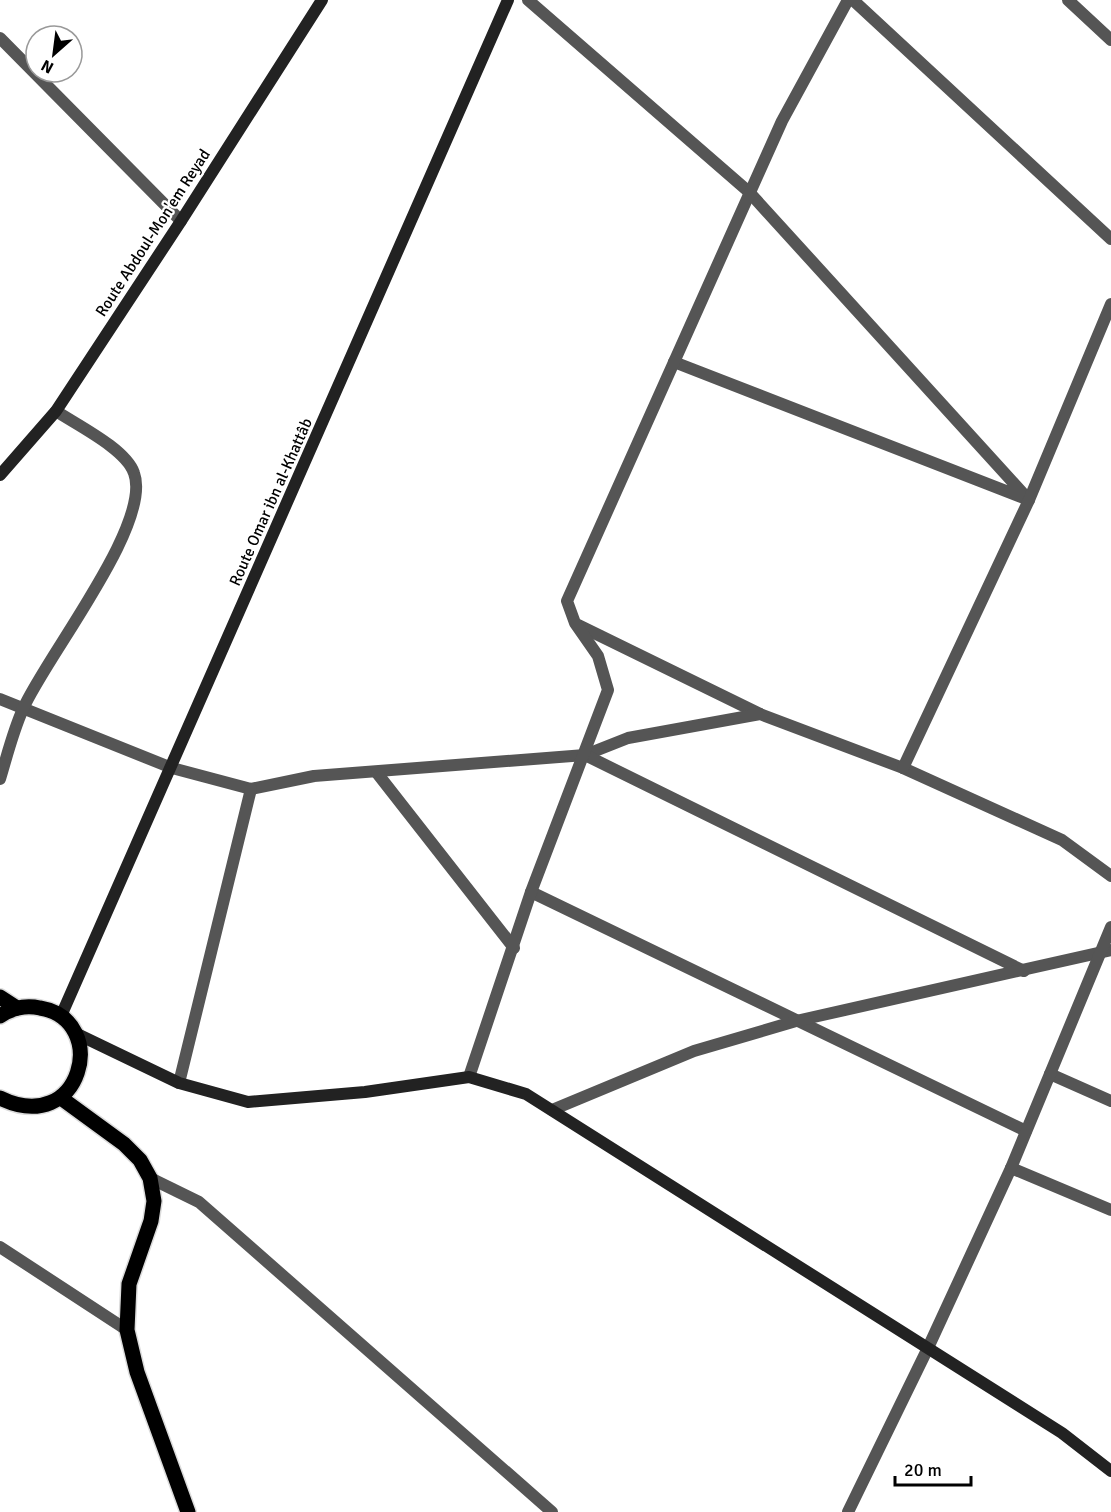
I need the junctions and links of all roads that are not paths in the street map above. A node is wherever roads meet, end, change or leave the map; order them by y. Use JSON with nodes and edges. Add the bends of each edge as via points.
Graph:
{"nodes":[{"id":1,"x":322,"y":0,"type":"edge"},
{"id":2,"x":508,"y":0,"type":"edge"},
{"id":3,"x":528,"y":0,"type":"edge"},
{"id":4,"x":848,"y":0,"type":"edge"},
{"id":5,"x":853,"y":0,"type":"edge"},
{"id":6,"x":1068,"y":0,"type":"edge"},
{"id":7,"x":0,"y":38,"type":"edge"},
{"id":8,"x":1111,"y":40,"type":"edge"},
{"id":9,"x":749,"y":192,"type":"junction"},
{"id":10,"x":181,"y":221,"type":"junction"},
{"id":11,"x":1111,"y":239,"type":"edge"},
{"id":12,"x":1111,"y":304,"type":"edge"},
{"id":13,"x":674,"y":362,"type":"junction"},
{"id":14,"x":56,"y":411,"type":"junction"},
{"id":15,"x":0,"y":475,"type":"edge"},
{"id":16,"x":1029,"y":500,"type":"junction"},
{"id":17,"x":575,"y":623,"type":"junction"},
{"id":18,"x":0,"y":699,"type":"edge"},
{"id":19,"x":23,"y":708,"type":"junction"},
{"id":20,"x":760,"y":714,"type":"junction"},
{"id":21,"x":585,"y":755,"type":"junction"},
{"id":22,"x":172,"y":768,"type":"junction"},
{"id":23,"x":903,"y":768,"type":"junction"},
{"id":24,"x":377,"y":773,"type":"junction"},
{"id":25,"x":0,"y":779,"type":"edge"},
{"id":26,"x":251,"y":789,"type":"junction"},
{"id":27,"x":1111,"y":876,"type":"edge"},
{"id":28,"x":531,"y":892,"type":"junction"},
{"id":29,"x":1111,"y":927,"type":"edge"},
{"id":30,"x":514,"y":948,"type":"junction"},
{"id":31,"x":1105,"y":952,"type":"edge"},
{"id":32,"x":1024,"y":971,"type":"junction"},
{"id":33,"x":0,"y":996,"type":"edge"},
{"id":34,"x":17,"y":1008,"type":"junction"},
{"id":35,"x":0,"y":1016,"type":"edge"},
{"id":36,"x":61,"y":1016,"type":"junction"},
{"id":37,"x":796,"y":1021,"type":"junction"},
{"id":38,"x":75,"y":1033,"type":"junction"},
{"id":39,"x":1050,"y":1074,"type":"junction"},
{"id":40,"x":469,"y":1077,"type":"junction"},
{"id":41,"x":179,"y":1083,"type":"junction"},
{"id":42,"x":61,"y":1098,"type":"junction"},
{"id":43,"x":0,"y":1099,"type":"edge"},
{"id":44,"x":1111,"y":1101,"type":"edge"},
{"id":45,"x":552,"y":1110,"type":"junction"},
{"id":46,"x":1026,"y":1131,"type":"junction"},
{"id":47,"x":1011,"y":1168,"type":"junction"},
{"id":48,"x":150,"y":1178,"type":"junction"},
{"id":49,"x":1111,"y":1210,"type":"edge"},
{"id":50,"x":0,"y":1247,"type":"edge"},
{"id":51,"x":127,"y":1330,"type":"junction"},
{"id":52,"x":927,"y":1350,"type":"junction"},
{"id":53,"x":1111,"y":1471,"type":"edge"},
{"id":54,"x":188,"y":1512,"type":"edge"},
{"id":55,"x":552,"y":1512,"type":"edge"},
{"id":56,"x":848,"y":1512,"type":"edge"}],
"edges":[{"from":1,"to":10,"type":"street","name":"Route Abdoul-Mon'em Reyad"},
{"from":2,"to":22,"type":"street","name":"Route Omar ibn al-Khattâb"},
{"from":3,"to":9,"type":"street"},
{"from":4,"to":9,"type":"street","via":[[782,121]]},
{"from":5,"to":11,"type":"street"},
{"from":6,"to":8,"type":"street"},
{"from":7,"to":10,"type":"street"},
{"from":9,"to":13,"type":"street"},
{"from":9,"to":16,"type":"street"},
{"from":10,"to":14,"type":"street","name":"Route Abdoul-Mon'em Reyad"},
{"from":12,"to":16,"type":"street"},
{"from":13,"to":16,"type":"street"},
{"from":13,"to":17,"type":"street","via":[[567,601]]},
{"from":14,"to":15,"type":"street","name":"Route Abdoul-Mon'em Reyad"},
{"from":14,"to":19,"type":"street","via":[[118,452],[134,473],[134,509],[119,546]]},
{"from":16,"to":23,"type":"street"},
{"from":17,"to":20,"type":"street"},
{"from":17,"to":21,"type":"street","via":[[598,656],[608,690]]},
{"from":18,"to":19,"type":"street"},
{"from":19,"to":22,"type":"street"},
{"from":19,"to":25,"type":"street"},
{"from":20,"to":21,"type":"street","via":[[628,738]]},
{"from":20,"to":23,"type":"street"},
{"from":21,"to":24,"type":"street"},
{"from":21,"to":28,"type":"street"},
{"from":21,"to":32,"type":"street"},
{"from":22,"to":26,"type":"street"},
{"from":22,"to":36,"type":"street","name":"Route Omar ibn al-Khattâb"},
{"from":23,"to":27,"type":"street","via":[[1062,840]]},
{"from":24,"to":26,"type":"street","via":[[314,776]]},
{"from":24,"to":30,"type":"street"},
{"from":26,"to":41,"type":"street"},
{"from":28,"to":30,"type":"street"},
{"from":28,"to":37,"type":"street"},
{"from":29,"to":31,"type":"street"},
{"from":30,"to":40,"type":"street"},
{"from":31,"to":32,"type":"street"},
{"from":31,"to":39,"type":"street"},
{"from":32,"to":37,"type":"street"},
{"from":33,"to":34,"type":"main road"},
{"from":34,"to":35,"type":"main road"},
{"from":34,"to":36,"type":"main road","via":[[47,1009]]},
{"from":36,"to":38,"type":"main road"},
{"from":37,"to":45,"type":"street","via":[[694,1051]]},
{"from":37,"to":46,"type":"street"},
{"from":38,"to":41,"type":"street"},
{"from":38,"to":42,"type":"main road","via":[[81,1050],[80,1068],[73,1085]]},
{"from":39,"to":44,"type":"street"},
{"from":39,"to":46,"type":"street"},
{"from":40,"to":41,"type":"street","via":[[365,1092],[249,1102]]},
{"from":40,"to":45,"type":"street","via":[[526,1094]]},
{"from":42,"to":43,"type":"main road","via":[[41,1107],[20,1107]]},
{"from":42,"to":48,"type":"main road","via":[[124,1144]]},
{"from":45,"to":52,"type":"street"},
{"from":46,"to":47,"type":"street"},
{"from":47,"to":49,"type":"street"},
{"from":47,"to":52,"type":"street"},
{"from":48,"to":51,"type":"main road","via":[[154,1201],[151,1221],[129,1284]]},
{"from":48,"to":55,"type":"street","via":[[199,1202]]},
{"from":50,"to":51,"type":"street"},
{"from":51,"to":54,"type":"main road","via":[[136,1372]]},
{"from":52,"to":53,"type":"street","via":[[1062,1433]]},
{"from":52,"to":56,"type":"street"}]}
